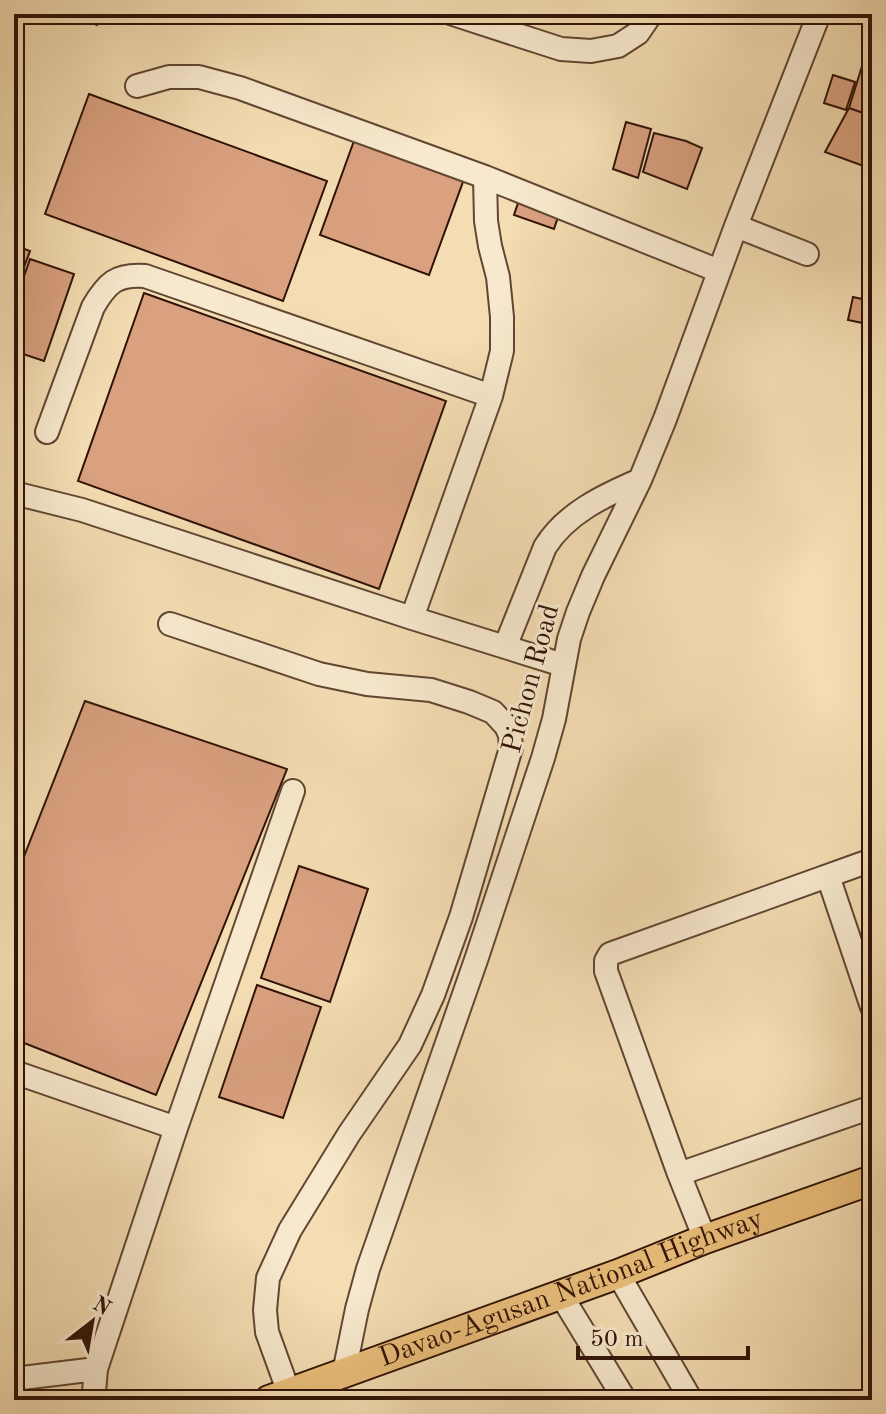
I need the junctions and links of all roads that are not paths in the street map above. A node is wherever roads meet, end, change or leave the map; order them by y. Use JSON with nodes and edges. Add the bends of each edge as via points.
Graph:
{"nodes":[{"id":1,"x":453,"y":14,"type":"edge"},
{"id":2,"x":651,"y":14,"type":"edge"},
{"id":3,"x":819,"y":14,"type":"edge"},
{"id":4,"x":137,"y":86,"type":"dead end"},
{"id":5,"x":485,"y":177,"type":"junction"},
{"id":6,"x":736,"y":226,"type":"junction"},
{"id":7,"x":807,"y":254,"type":"dead end"},
{"id":8,"x":719,"y":271,"type":"junction"},
{"id":9,"x":491,"y":396,"type":"junction"},
{"id":10,"x":47,"y":432,"type":"dead end"},
{"id":11,"x":640,"y":480,"type":"junction"},
{"id":12,"x":14,"y":493,"type":"edge"},
{"id":13,"x":412,"y":618,"type":"junction"},
{"id":14,"x":170,"y":624,"type":"dead end"},
{"id":15,"x":505,"y":647,"type":"junction"},
{"id":16,"x":563,"y":665,"type":"junction"},
{"id":17,"x":293,"y":791,"type":"dead end"},
{"id":18,"x":872,"y":860,"type":"edge"},
{"id":19,"x":828,"y":876,"type":"junction"},
{"id":20,"x":872,"y":1007,"type":"edge"},
{"id":21,"x":14,"y":1072,"type":"edge"},
{"id":22,"x":872,"y":1107,"type":"edge"},
{"id":23,"x":176,"y":1128,"type":"junction"},
{"id":24,"x":679,"y":1174,"type":"junction"},
{"id":25,"x":872,"y":1180,"type":"edge"},
{"id":26,"x":705,"y":1239,"type":"junction"},
{"id":27,"x":618,"y":1274,"type":"junction"},
{"id":28,"x":561,"y":1295,"type":"junction"},
{"id":29,"x":96,"y":1369,"type":"junction"},
{"id":30,"x":344,"y":1373,"type":"junction"},
{"id":31,"x":14,"y":1379,"type":"edge"},
{"id":32,"x":279,"y":1396,"type":"edge"},
{"id":33,"x":96,"y":1400,"type":"edge"},
{"id":34,"x":625,"y":1400,"type":"edge"},
{"id":35,"x":691,"y":1400,"type":"edge"}],
"edges":[{"from":1,"to":2,"type":"street","via":[[561,49],[591,51],[618,46],[638,33]]},
{"from":3,"to":6,"type":"street","name":"Pichon Road"},
{"from":4,"to":5,"type":"street","via":[[169,77],[199,77]]},
{"from":5,"to":8,"type":"street"},
{"from":5,"to":9,"type":"street","via":[[486,221],[502,317],[502,351]]},
{"from":6,"to":7,"type":"street"},
{"from":6,"to":8,"type":"street","name":"Pichon Road"},
{"from":8,"to":11,"type":"street","name":"Pichon Road"},
{"from":9,"to":10,"type":"street","via":[[131,275],[103,289],[93,307]]},
{"from":9,"to":13,"type":"street"},
{"from":11,"to":15,"type":"street","via":[[581,511],[552,535]]},
{"from":11,"to":16,"type":"street","name":"Pichon Road","via":[[578,612]]},
{"from":12,"to":13,"type":"street","via":[[82,510]]},
{"from":13,"to":15,"type":"street"},
{"from":14,"to":32,"type":"street","via":[[319,674],[456,698],[493,712],[510,735],[511,748],[482,847],[433,995],[410,1045],[290,1230],[268,1278],[267,1332]]},
{"from":15,"to":16,"type":"street"},
{"from":16,"to":30,"type":"street","name":"Pichon Road","via":[[543,758],[368,1269]]},
{"from":17,"to":23,"type":"street"},
{"from":18,"to":19,"type":"street"},
{"from":19,"to":20,"type":"street"},
{"from":19,"to":24,"type":"street","via":[[610,954],[606,961]]},
{"from":21,"to":23,"type":"street"},
{"from":22,"to":24,"type":"street"},
{"from":23,"to":29,"type":"street"},
{"from":24,"to":26,"type":"street"},
{"from":25,"to":26,"type":"main road","name":"Davao-Agusan National Highway"},
{"from":26,"to":27,"type":"main road","name":"Davao-Agusan National Highway"},
{"from":27,"to":28,"type":"main road","name":"Davao-Agusan National Highway"},
{"from":27,"to":35,"type":"street"},
{"from":28,"to":30,"type":"main road","name":"Davao-Agusan National Highway"},
{"from":28,"to":34,"type":"street"},
{"from":29,"to":31,"type":"street"},
{"from":29,"to":33,"type":"street"},
{"from":30,"to":32,"type":"main road","name":"Davao-Agusan National Highway"}]}
